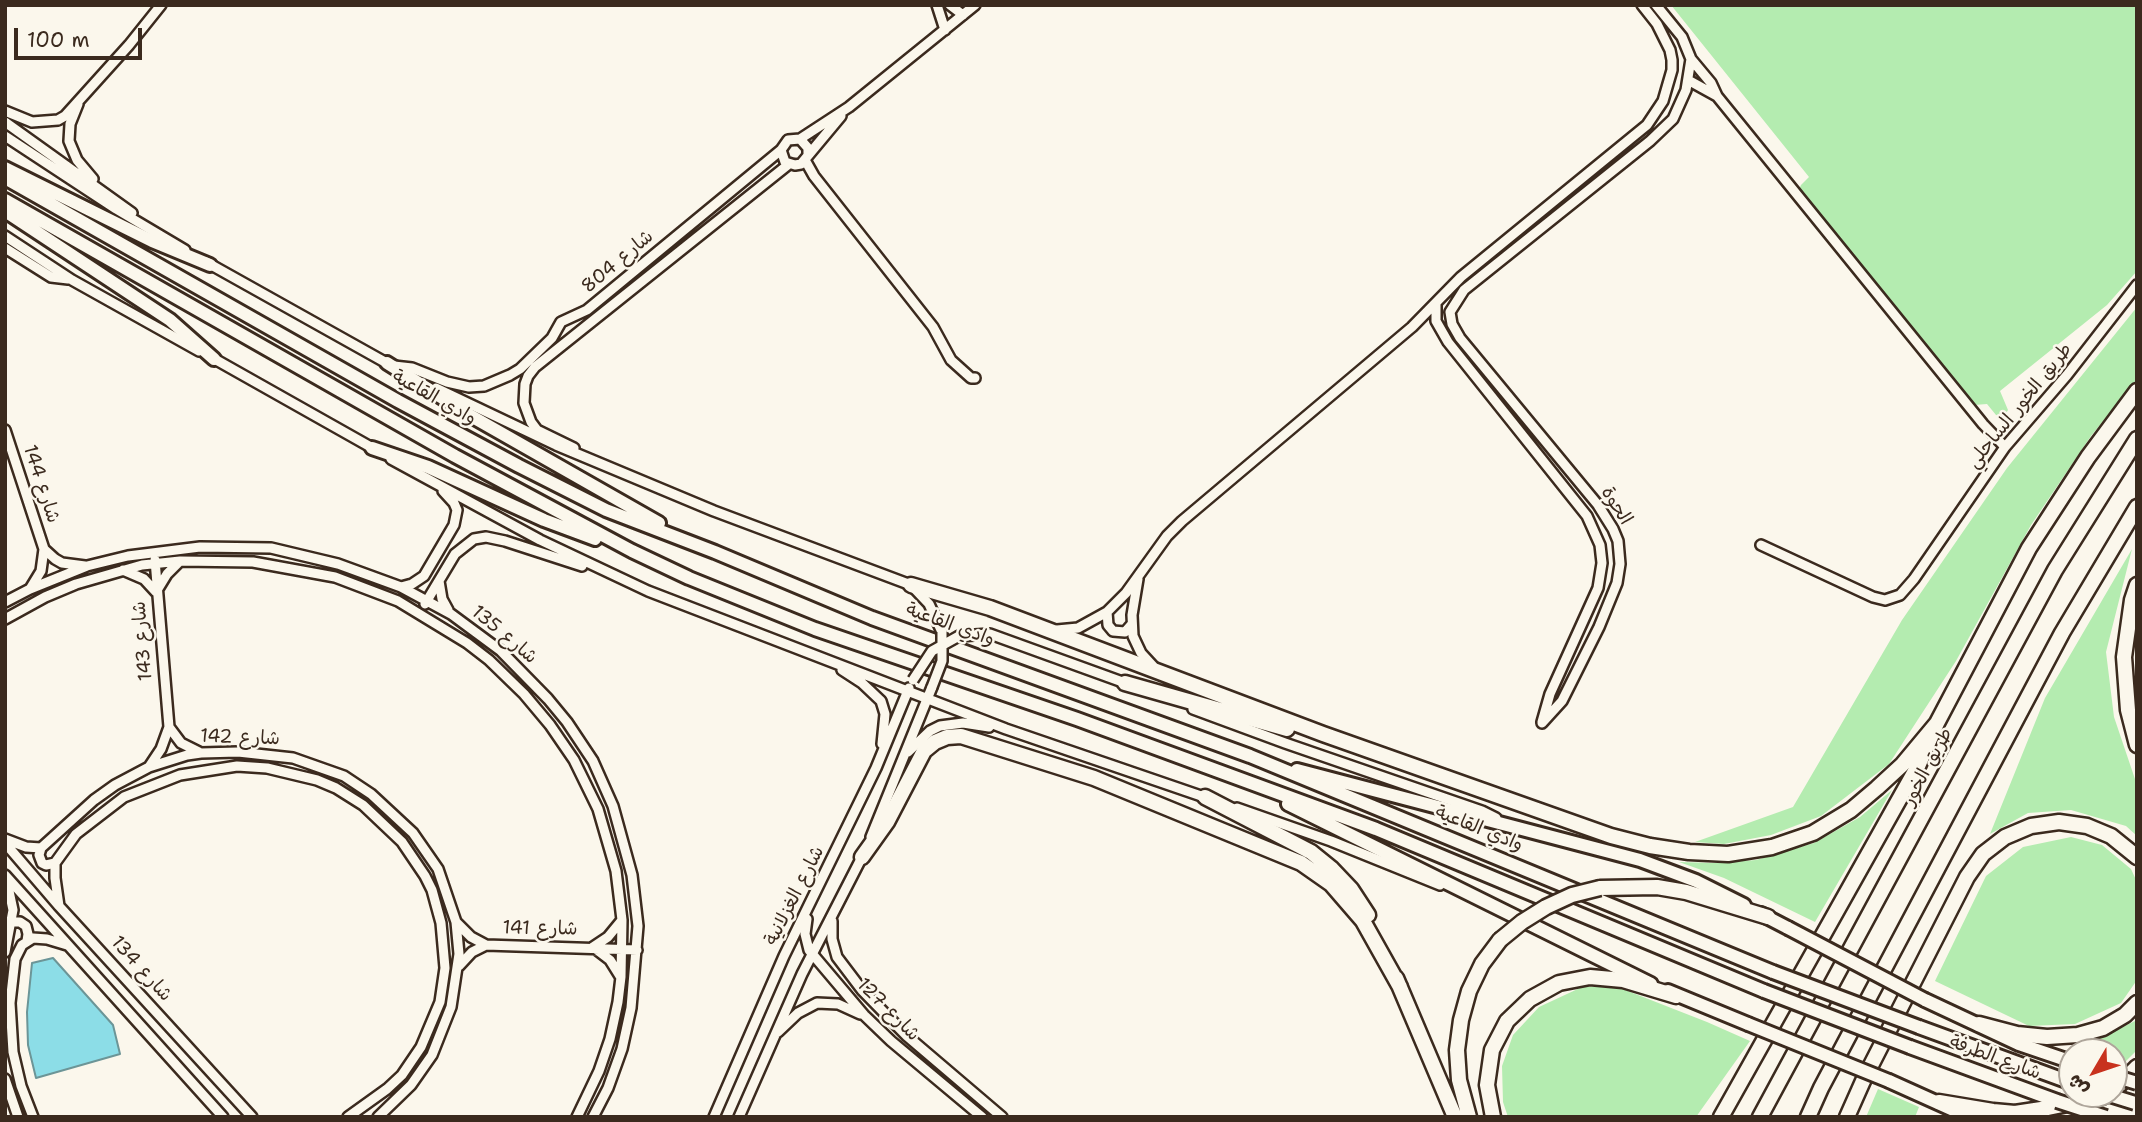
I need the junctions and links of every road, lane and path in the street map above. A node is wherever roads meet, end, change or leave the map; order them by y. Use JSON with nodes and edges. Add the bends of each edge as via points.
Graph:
{"nodes":[{"id":1,"x":161,"y":5,"type":"edge"},
{"id":2,"x":937,"y":5,"type":"edge"},
{"id":3,"x":950,"y":5,"type":"edge"},
{"id":4,"x":975,"y":5,"type":"edge"},
{"id":5,"x":1642,"y":5,"type":"edge"},
{"id":6,"x":1656,"y":5,"type":"edge"},
{"id":7,"x":963,"y":15,"type":"junction"},
{"id":8,"x":945,"y":30,"type":"junction"},
{"id":9,"x":1691,"y":59,"type":"junction"},
{"id":10,"x":1688,"y":80,"type":"junction"},
{"id":11,"x":1717,"y":96,"type":"junction"},
{"id":12,"x":78,"y":102,"type":"junction"},
{"id":13,"x":849,"y":107,"type":"junction"},
{"id":14,"x":5,"y":111,"type":"edge"},
{"id":15,"x":5,"y":122,"type":"edge"},
{"id":16,"x":5,"y":136,"type":"edge"},
{"id":17,"x":800,"y":139,"type":"junction"},
{"id":18,"x":781,"y":150,"type":"junction"},
{"id":19,"x":806,"y":157,"type":"junction"},
{"id":20,"x":792,"y":165,"type":"junction"},
{"id":21,"x":5,"y":168,"type":"edge"},
{"id":22,"x":814,"y":176,"type":"junction"},
{"id":23,"x":5,"y":178,"type":"edge"},
{"id":24,"x":109,"y":195,"type":"junction"},
{"id":25,"x":5,"y":200,"type":"edge"},
{"id":26,"x":5,"y":211,"type":"edge"},
{"id":27,"x":5,"y":236,"type":"edge"},
{"id":28,"x":163,"y":237,"type":"junction"},
{"id":29,"x":5,"y":248,"type":"edge"},
{"id":30,"x":210,"y":265,"type":"junction"},
{"id":31,"x":72,"y":280,"type":"junction"},
{"id":32,"x":2137,"y":285,"type":"edge"},
{"id":33,"x":1436,"y":303,"type":"junction"},
{"id":34,"x":1453,"y":305,"type":"junction"},
{"id":35,"x":214,"y":359,"type":"junction"},
{"id":36,"x":390,"y":364,"type":"junction"},
{"id":37,"x":975,"y":378,"type":"dead end"},
{"id":38,"x":2137,"y":391,"type":"edge"},
{"id":39,"x":5,"y":430,"type":"edge"},
{"id":40,"x":2137,"y":439,"type":"edge"},
{"id":41,"x":2005,"y":447,"type":"junction"},
{"id":42,"x":372,"y":448,"type":"junction"},
{"id":43,"x":579,"y":455,"type":"junction"},
{"id":44,"x":434,"y":483,"type":"junction"},
{"id":45,"x":2137,"y":507,"type":"edge"},
{"id":46,"x":1760,"y":545,"type":"dead end"},
{"id":47,"x":44,"y":549,"type":"junction"},
{"id":48,"x":154,"y":551,"type":"junction"},
{"id":49,"x":632,"y":551,"type":"junction"},
{"id":50,"x":715,"y":552,"type":"junction"},
{"id":51,"x":180,"y":561,"type":"junction"},
{"id":52,"x":155,"y":563,"type":"junction"},
{"id":53,"x":87,"y":566,"type":"junction"},
{"id":54,"x":122,"y":570,"type":"junction"},
{"id":55,"x":601,"y":570,"type":"junction"},
{"id":56,"x":1139,"y":574,"type":"junction"},
{"id":57,"x":439,"y":581,"type":"junction"},
{"id":58,"x":2137,"y":584,"type":"edge"},
{"id":59,"x":911,"y":585,"type":"junction"},
{"id":60,"x":401,"y":587,"type":"junction"},
{"id":61,"x":30,"y":589,"type":"junction"},
{"id":62,"x":156,"y":592,"type":"junction"},
{"id":63,"x":429,"y":601,"type":"junction"},
{"id":64,"x":5,"y":602,"type":"edge"},
{"id":65,"x":414,"y":609,"type":"junction"},
{"id":66,"x":1107,"y":612,"type":"junction"},
{"id":67,"x":451,"y":614,"type":"junction"},
{"id":68,"x":5,"y":619,"type":"edge"},
{"id":69,"x":1132,"y":624,"type":"junction"},
{"id":70,"x":1051,"y":631,"type":"junction"},
{"id":71,"x":943,"y":638,"type":"junction"},
{"id":72,"x":823,"y":658,"type":"junction"},
{"id":73,"x":1156,"y":670,"type":"junction"},
{"id":74,"x":1125,"y":683,"type":"junction"},
{"id":75,"x":908,"y":691,"type":"junction"},
{"id":76,"x":1550,"y":694,"type":"junction"},
{"id":77,"x":927,"y":699,"type":"junction"},
{"id":78,"x":1562,"y":701,"type":"junction"},
{"id":79,"x":1937,"y":723,"type":"junction"},
{"id":80,"x":169,"y":727,"type":"junction"},
{"id":81,"x":1006,"y":729,"type":"junction"},
{"id":82,"x":1323,"y":734,"type":"junction"},
{"id":83,"x":2137,"y":745,"type":"edge"},
{"id":84,"x":201,"y":753,"type":"junction"},
{"id":85,"x":905,"y":755,"type":"junction"},
{"id":86,"x":1250,"y":756,"type":"junction"},
{"id":87,"x":149,"y":767,"type":"junction"},
{"id":88,"x":876,"y":768,"type":"junction"},
{"id":89,"x":1243,"y":781,"type":"junction"},
{"id":90,"x":1205,"y":797,"type":"junction"},
{"id":91,"x":1513,"y":827,"type":"junction"},
{"id":92,"x":5,"y":841,"type":"edge"},
{"id":93,"x":41,"y":848,"type":"junction"},
{"id":94,"x":862,"y":857,"type":"junction"},
{"id":95,"x":2137,"y":857,"type":"edge"},
{"id":96,"x":55,"y":863,"type":"junction"},
{"id":97,"x":5,"y":875,"type":"edge"},
{"id":98,"x":59,"y":905,"type":"junction"},
{"id":99,"x":809,"y":907,"type":"junction"},
{"id":100,"x":1499,"y":910,"type":"junction"},
{"id":101,"x":832,"y":916,"type":"junction"},
{"id":102,"x":1768,"y":917,"type":"junction"},
{"id":103,"x":622,"y":920,"type":"junction"},
{"id":104,"x":12,"y":922,"type":"junction"},
{"id":105,"x":456,"y":922,"type":"junction"},
{"id":106,"x":27,"y":941,"type":"junction"},
{"id":107,"x":486,"y":945,"type":"junction"},
{"id":108,"x":69,"y":946,"type":"junction"},
{"id":109,"x":593,"y":947,"type":"junction"},
{"id":110,"x":621,"y":949,"type":"junction"},
{"id":111,"x":637,"y":950,"type":"junction"},
{"id":112,"x":5,"y":951,"type":"edge"},
{"id":113,"x":813,"y":956,"type":"junction"},
{"id":114,"x":459,"y":966,"type":"junction"},
{"id":115,"x":621,"y":977,"type":"junction"},
{"id":116,"x":1399,"y":987,"type":"junction"},
{"id":117,"x":1676,"y":996,"type":"junction"},
{"id":118,"x":2137,"y":1003,"type":"edge"},
{"id":119,"x":875,"y":1005,"type":"junction"},
{"id":120,"x":864,"y":1015,"type":"junction"},
{"id":121,"x":1979,"y":1024,"type":"junction"},
{"id":122,"x":1919,"y":1027,"type":"joint"},
{"id":123,"x":775,"y":1036,"type":"junction"},
{"id":124,"x":1910,"y":1047,"type":"joint"},
{"id":125,"x":2058,"y":1057,"type":"edge"},
{"id":126,"x":5,"y":1079,"type":"edge"},
{"id":127,"x":2058,"y":1079,"type":"edge"},
{"id":128,"x":1939,"y":1102,"type":"junction"},
{"id":129,"x":2058,"y":1106,"type":"edge"},
{"id":130,"x":1722,"y":1115,"type":"edge"},
{"id":131,"x":18,"y":1117,"type":"edge"},
{"id":132,"x":33,"y":1117,"type":"edge"},
{"id":133,"x":223,"y":1117,"type":"edge"},
{"id":134,"x":252,"y":1117,"type":"edge"},
{"id":135,"x":348,"y":1117,"type":"edge"},
{"id":136,"x":378,"y":1117,"type":"edge"},
{"id":137,"x":577,"y":1117,"type":"edge"},
{"id":138,"x":593,"y":1117,"type":"edge"},
{"id":139,"x":714,"y":1117,"type":"edge"},
{"id":140,"x":739,"y":1117,"type":"edge"},
{"id":141,"x":982,"y":1117,"type":"edge"},
{"id":142,"x":1002,"y":1117,"type":"edge"},
{"id":143,"x":1455,"y":1117,"type":"edge"},
{"id":144,"x":1469,"y":1117,"type":"edge"},
{"id":145,"x":1493,"y":1117,"type":"edge"},
{"id":146,"x":1760,"y":1117,"type":"edge"},
{"id":147,"x":1808,"y":1117,"type":"edge"},
{"id":148,"x":1847,"y":1117,"type":"edge"},
{"id":149,"x":1969,"y":1117,"type":"edge"},
{"id":150,"x":2106,"y":1117,"type":"edge"}],
"edges":[{"from":1,"to":12,"type":"street"},
{"from":2,"to":8,"type":"street"},
{"from":3,"to":7,"type":"street"},
{"from":4,"to":7,"type":"street"},
{"from":5,"to":33,"type":"street","via":[[1666,40],[1672,60],[1668,88],[1655,115]]},
{"from":6,"to":9,"type":"street","via":[[1682,37]]},
{"from":7,"to":8,"type":"street"},
{"from":8,"to":13,"type":"street"},
{"from":9,"to":10,"type":"street"},
{"from":9,"to":11,"type":"street"},
{"from":10,"to":11,"type":"street"},
{"from":10,"to":34,"type":"street","via":[[1680,106],[1664,130],[1474,282]]},
{"from":11,"to":41,"type":"street"},
{"from":12,"to":14,"type":"street","via":[[65,116],[45,122]]},
{"from":12,"to":24,"type":"street","via":[[70,124],[73,153]]},
{"from":13,"to":17,"type":"street"},
{"from":13,"to":19,"type":"street"},
{"from":15,"to":24,"type":"street"},
{"from":16,"to":28,"type":"street","name":"وادي القاعية"},
{"from":17,"to":18,"type":"street","via":[[788,140]]},
{"from":17,"to":19,"type":"street","via":[[808,148]]},
{"from":18,"to":20,"type":"street"},
{"from":18,"to":36,"type":"street","name":"شارع 804","via":[[587,310],[561,322],[552,338],[510,375],[469,387]]},
{"from":19,"to":20,"type":"street"},
{"from":19,"to":22,"type":"street"},
{"from":20,"to":22,"type":"street"},
{"from":20,"to":43,"type":"street","name":"شارع 804","via":[[528,376],[524,403],[531,422]]},
{"from":21,"to":30,"type":"main road"},
{"from":22,"to":37,"type":"street","via":[[933,327],[951,360]]},
{"from":23,"to":50,"type":"main road","name":"وادي القاعية","via":[[519,466],[606,510]]},
{"from":24,"to":28,"type":"street"},
{"from":25,"to":49,"type":"main road","name":"وادي القاعية","via":[[362,404]]},
{"from":26,"to":35,"type":"main road","via":[[170,320]]},
{"from":27,"to":31,"type":"street"},
{"from":28,"to":30,"type":"street","name":"وادي القاعية"},
{"from":29,"to":31,"type":"street","via":[[51,277]]},
{"from":30,"to":36,"type":"street","name":"وادي القاعية"},
{"from":31,"to":35,"type":"street"},
{"from":32,"to":41,"type":"street","name":"طريق الخور الساحلي"},
{"from":33,"to":34,"type":"street"},
{"from":33,"to":56,"type":"street","via":[[1182,521]]},
{"from":33,"to":76,"type":"street","name":"الحوة","via":[[1436,321],[1448,342],[1587,516],[1600,545],[1598,588]]},
{"from":34,"to":78,"type":"street","name":"الحوة","via":[[1451,320],[1460,338],[1598,505],[1618,541],[1617,583]]},
{"from":35,"to":42,"type":"street"},
{"from":36,"to":43,"type":"street","name":"وادي القاعية"},
{"from":36,"to":50,"type":"main road","via":[[471,416]]},
{"from":38,"to":79,"type":"highway","via":[[2029,548]]},
{"from":39,"to":47,"type":"street","name":"شارع 144"},
{"from":40,"to":146,"type":"highway","name":"طريق الخور","via":[[2055,570]]},
{"from":41,"to":46,"type":"street","name":"طريق الخور الساحلي","via":[[1907,589],[1893,599],[1873,597]]},
{"from":42,"to":44,"type":"street"},
{"from":42,"to":49,"type":"main road","via":[[428,467],[544,520]]},
{"from":43,"to":59,"type":"street","name":"وادي القاعية","via":[[725,516]]},
{"from":44,"to":55,"type":"street"},
{"from":44,"to":60,"type":"street","via":[[454,503],[456,519],[424,576]]},
{"from":45,"to":147,"type":"highway","via":[[2062,633]]},
{"from":47,"to":53,"type":"street","name":"شارع 144","via":[[62,563]]},
{"from":47,"to":61,"type":"street","name":"شارع 144","via":[[41,571]]},
{"from":48,"to":52,"type":"street","name":"شارع 143"},
{"from":48,"to":53,"type":"street","name":"شارع 135"},
{"from":48,"to":60,"type":"street","name":"شارع 135","via":[[271,548],[338,564]]},
{"from":49,"to":89,"type":"main road","name":"وادي القاعية","via":[[815,629]]},
{"from":50,"to":86,"type":"main road","name":"وادي القاعية","via":[[872,618]]},
{"from":51,"to":52,"type":"street","name":"شارع 135"},
{"from":51,"to":62,"type":"street"},
{"from":51,"to":65,"type":"street","name":"شارع 135","via":[[253,562],[302,570],[335,577]]},
{"from":52,"to":54,"type":"street","name":"شارع 135"},
{"from":52,"to":62,"type":"street","name":"شارع 143"},
{"from":53,"to":61,"type":"street","name":"شارع 135"},
{"from":54,"to":62,"type":"street","via":[[144,579]]},
{"from":54,"to":68,"type":"street","name":"شارع 135","via":[[45,597]]},
{"from":55,"to":57,"type":"street","via":[[481,537],[466,542]]},
{"from":55,"to":72,"type":"street"},
{"from":56,"to":66,"type":"street"},
{"from":56,"to":69,"type":"street"},
{"from":57,"to":63,"type":"street"},
{"from":57,"to":67,"type":"street"},
{"from":58,"to":83,"type":"highway","via":[[2124,657],[2128,710]]},
{"from":59,"to":70,"type":"highway"},
{"from":59,"to":71,"type":"street","via":[[929,604]]},
{"from":60,"to":63,"type":"street","name":"شارع 135"},
{"from":61,"to":64,"type":"street","name":"شارع 135"},
{"from":62,"to":80,"type":"street","name":"شارع 143"},
{"from":63,"to":65,"type":"street"},
{"from":63,"to":67,"type":"street","name":"شارع 135"},
{"from":65,"to":103,"type":"street","name":"شارع 135","via":[[467,643],[512,681],[574,760],[605,828]]},
{"from":66,"to":69,"type":"street","via":[[1108,625],[1115,632],[1125,632]]},
{"from":66,"to":70,"type":"street","via":[[1078,628]]},
{"from":67,"to":111,"type":"street","name":"شارع 135","via":[[525,674],[567,722],[593,761],[629,859],[637,907]]},
{"from":69,"to":73,"type":"street","via":[[1140,653]]},
{"from":70,"to":73,"type":"highway"},
{"from":71,"to":74,"type":"street","name":"وادي القاعية","bridge":true,"via":[[990,634]]},
{"from":71,"to":75,"type":"street","bridge":true},
{"from":71,"to":77,"type":"street","bridge":true,"via":[[942,661]]},
{"from":72,"to":75,"type":"street"},
{"from":72,"to":88,"type":"street","via":[[881,701],[884,733]]},
{"from":73,"to":82,"type":"highway"},
{"from":74,"to":82,"type":"highway","via":[[1298,732]]},
{"from":74,"to":91,"type":"street","name":"وادي القاعية","via":[[1482,811]]},
{"from":75,"to":77,"type":"street"},
{"from":75,"to":88,"type":"street","name":"شارع الغزلانية"},
{"from":76,"to":78,"type":"street"},
{"from":76,"to":78,"type":"street","name":"الحوة","via":[[1542,723]]},
{"from":77,"to":81,"type":"street"},
{"from":77,"to":85,"type":"street"},
{"from":79,"to":82,"type":"highway","via":[[1902,765],[1851,810],[1803,836],[1728,854],[1676,850],[1612,836]]},
{"from":79,"to":130,"type":"highway","via":[[1919,764]]},
{"from":80,"to":84,"type":"street","via":[[181,743]]},
{"from":80,"to":87,"type":"street","name":"شارع 143","via":[[162,749]]},
{"from":81,"to":85,"type":"street","via":[[951,723],[930,731]]},
{"from":81,"to":90,"type":"street"},
{"from":84,"to":87,"type":"street","name":"شارع 142"},
{"from":84,"to":105,"type":"street","name":"شارع 142","via":[[293,758],[344,776],[394,813],[426,850],[438,869]]},
{"from":85,"to":94,"type":"street"},
{"from":86,"to":91,"type":"main road"},
{"from":86,"to":122,"type":"main road","name":"وادي القاعية","bridge":true,"via":[[1773,972]]},
{"from":87,"to":93,"type":"street","name":"شارع 142","via":[[93,800]]},
{"from":88,"to":99,"type":"street","name":"شارع الغزلانية"},
{"from":89,"to":100,"type":"main road"},
{"from":89,"to":124,"type":"main road","name":"وادي القاعية","bridge":true,"via":[[1376,829]]},
{"from":90,"to":100,"type":"street"},
{"from":90,"to":116,"type":"highway","via":[[1311,852],[1332,869],[1367,912]]},
{"from":91,"to":102,"type":"main road","via":[[1668,870]]},
{"from":92,"to":93,"type":"street"},
{"from":92,"to":98,"type":"street","name":"شارع 134"},
{"from":93,"to":96,"type":"street","via":[[42,863]]},
{"from":94,"to":101,"type":"street"},
{"from":94,"to":116,"type":"highway","via":[[887,822],[924,751],[946,737],[961,736],[1094,778],[1301,863],[1331,884],[1363,921]]},
{"from":95,"to":148,"type":"highway","via":[[2111,836],[2059,822],[2031,826],[2005,837],[1983,854],[1967,877]]},
{"from":96,"to":98,"type":"street"},
{"from":96,"to":135,"type":"street","name":"شارع 142","via":[[85,825],[124,797],[167,779],[214,768],[267,768],[317,780],[363,805],[415,858],[432,890],[444,939],[444,981],[432,1026],[411,1062],[387,1089]]},
{"from":97,"to":104,"type":"street"},
{"from":97,"to":108,"type":"street","name":"شارع 134"},
{"from":98,"to":134,"type":"street","name":"شارع 134"},
{"from":99,"to":113,"type":"street","via":[[805,934]]},
{"from":99,"to":139,"type":"street","name":"شارع الغزلانية"},
{"from":100,"to":117,"type":"main road"},
{"from":101,"to":113,"type":"street"},
{"from":101,"to":119,"type":"street","name":"شارع 127","via":[[837,957]]},
{"from":102,"to":121,"type":"main road","bridge":true},
{"from":102,"to":144,"type":"highway","bridge":true,"via":[[1676,890],[1628,886],[1572,895],[1522,922],[1500,940],[1482,964],[1461,1020],[1459,1080]]},
{"from":103,"to":109,"type":"street","name":"شارع 141"},
{"from":103,"to":110,"type":"street","name":"شارع 135"},
{"from":104,"to":106,"type":"street","via":[[26,926]]},
{"from":104,"to":112,"type":"street"},
{"from":105,"to":107,"type":"street","name":"شارع 141"},
{"from":105,"to":114,"type":"street","name":"شارع 142"},
{"from":106,"to":108,"type":"street","via":[[40,937]]},
{"from":106,"to":132,"type":"street","via":[[15,959],[10,1026],[21,1086]]},
{"from":107,"to":109,"type":"street","name":"شارع 141"},
{"from":107,"to":114,"type":"street","name":"شارع 141"},
{"from":108,"to":133,"type":"street","name":"شارع 134"},
{"from":109,"to":110,"type":"street","name":"شارع 141"},
{"from":109,"to":115,"type":"street","name":"شارع 141","via":[[610,960]]},
{"from":110,"to":111,"type":"street","name":"شارع 141"},
{"from":110,"to":115,"type":"street","name":"شارع 135"},
{"from":111,"to":138,"type":"street","name":"شارع 135","via":[[622,1049]]},
{"from":113,"to":120,"type":"street","name":"شارع 127"},
{"from":113,"to":123,"type":"street"},
{"from":114,"to":136,"type":"street","name":"شارع 142","via":[[451,1007],[432,1055],[411,1085]]},
{"from":115,"to":137,"type":"street","name":"شارع 135","via":[[610,1039]]},
{"from":116,"to":143,"type":"highway"},
{"from":117,"to":128,"type":"main road","bridge":true},
{"from":117,"to":145,"type":"highway","via":[[1590,977],[1559,984],[1530,999],[1507,1021],[1492,1050],[1488,1085]]},
{"from":118,"to":121,"type":"highway","via":[[2103,1028],[2078,1035],[2017,1034]]},
{"from":119,"to":120,"type":"street"},
{"from":119,"to":142,"type":"street","name":"شارع 127"},
{"from":120,"to":123,"type":"street","via":[[838,1004],[817,1003],[798,1013]]},
{"from":120,"to":141,"type":"street","name":"شارع 127"},
{"from":121,"to":125,"type":"main road"},
{"from":122,"to":127,"type":"main road","name":"شارع الطرفة"},
{"from":123,"to":140,"type":"street"},
{"from":124,"to":150,"type":"main road","name":"شارع الطرفة","bridge":true},
{"from":126,"to":131,"type":"street"},
{"from":128,"to":129,"type":"highway","via":[[2015,1112]]},
{"from":128,"to":149,"type":"main road"}]}
